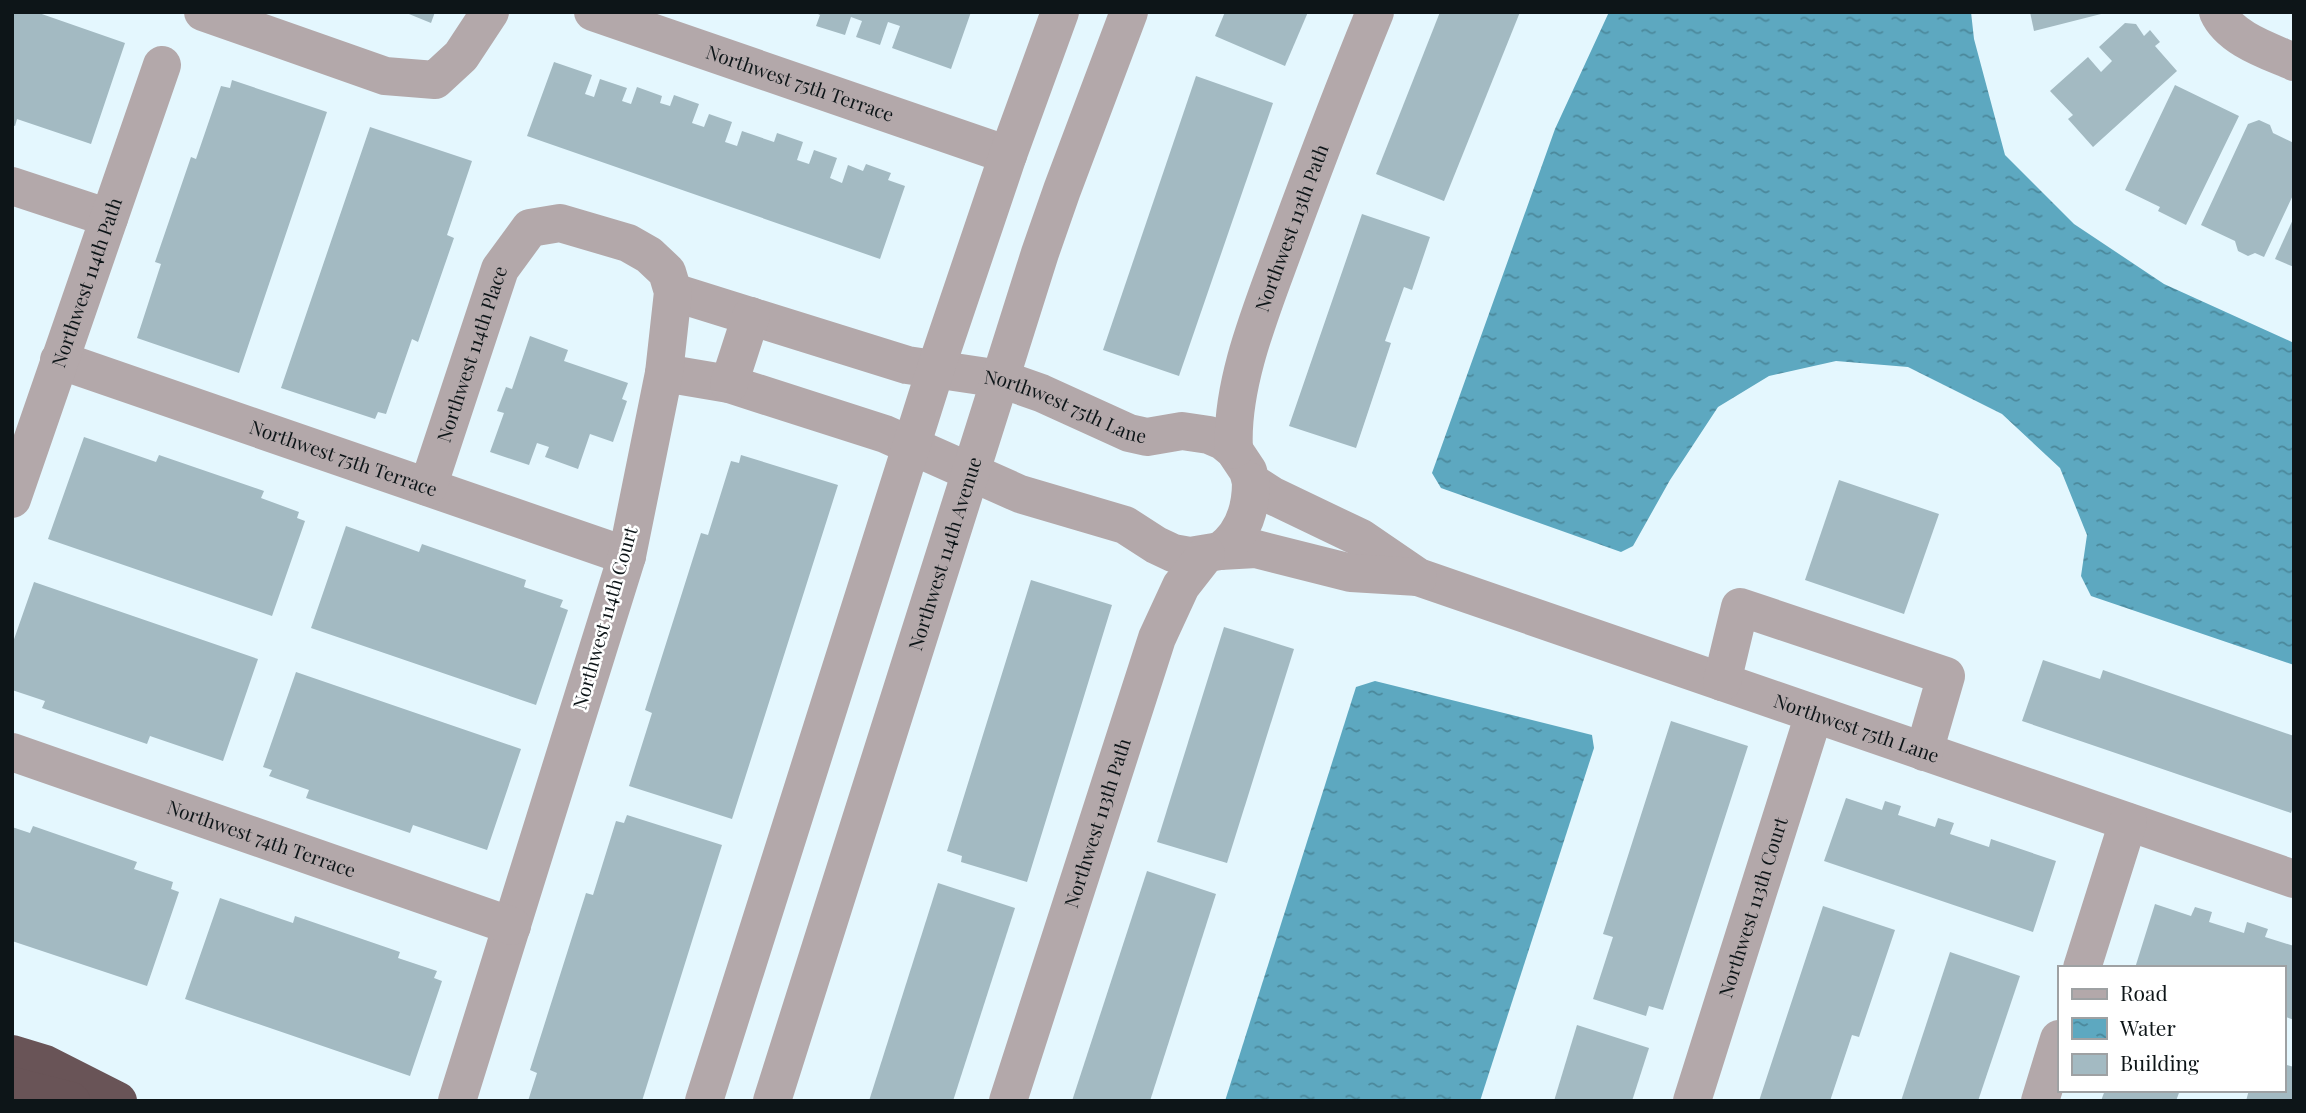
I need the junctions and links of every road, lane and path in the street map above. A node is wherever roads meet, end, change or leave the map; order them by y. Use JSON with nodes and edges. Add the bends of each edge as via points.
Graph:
{"nodes":[{"id":1,"x":203,"y":12,"type":"edge"},
{"id":2,"x":490,"y":12,"type":"edge"},
{"id":3,"x":593,"y":12,"type":"edge"},
{"id":4,"x":1060,"y":12,"type":"edge"},
{"id":5,"x":1129,"y":12,"type":"edge"},
{"id":6,"x":1375,"y":12,"type":"edge"},
{"id":7,"x":2218,"y":12,"type":"edge"},
{"id":8,"x":2294,"y":62,"type":"edge"},
{"id":9,"x":162,"y":65,"type":"dead end"},
{"id":10,"x":1007,"y":155,"type":"junction"},
{"id":11,"x":12,"y":186,"type":"edge"},
{"id":12,"x":109,"y":218,"type":"junction"},
{"id":13,"x":673,"y":292,"type":"junction"},
{"id":14,"x":751,"y":316,"type":"junction"},
{"id":15,"x":59,"y":360,"type":"junction"},
{"id":16,"x":935,"y":371,"type":"junction"},
{"id":17,"x":664,"y":373,"type":"junction"},
{"id":18,"x":1001,"y":379,"type":"junction"},
{"id":19,"x":729,"y":384,"type":"junction"},
{"id":20,"x":912,"y":445,"type":"junction"},
{"id":21,"x":1242,"y":466,"type":"junction"},
{"id":22,"x":970,"y":473,"type":"junction"},
{"id":23,"x":428,"y":487,"type":"junction"},
{"id":24,"x":13,"y":496,"type":"edge"},
{"id":25,"x":1213,"y":552,"type":"junction"},
{"id":26,"x":627,"y":555,"type":"junction"},
{"id":27,"x":1418,"y":577,"type":"junction"},
{"id":28,"x":1722,"y":682,"type":"junction"},
{"id":29,"x":1814,"y":714,"type":"junction"},
{"id":30,"x":12,"y":751,"type":"edge"},
{"id":31,"x":1924,"y":752,"type":"junction"},
{"id":32,"x":2127,"y":822,"type":"junction"},
{"id":33,"x":2294,"y":879,"type":"edge"},
{"id":34,"x":512,"y":926,"type":"junction"},
{"id":35,"x":2083,"y":966,"type":"edge"},
{"id":36,"x":2058,"y":1042,"type":"edge"},
{"id":37,"x":12,"y":1054,"type":"edge"},
{"id":38,"x":12,"y":1086,"type":"edge"},
{"id":39,"x":71,"y":1101,"type":"edge"},
{"id":40,"x":118,"y":1101,"type":"edge"},
{"id":41,"x":457,"y":1101,"type":"edge"},
{"id":42,"x":704,"y":1101,"type":"edge"},
{"id":43,"x":772,"y":1101,"type":"edge"},
{"id":44,"x":1008,"y":1101,"type":"edge"},
{"id":45,"x":1692,"y":1101,"type":"edge"},
{"id":46,"x":2040,"y":1101,"type":"edge"}],
"edges":[{"from":1,"to":2,"type":"street","via":[[385,76],[435,80],[461,56]]},
{"from":3,"to":10,"type":"street","name":"Northwest 75th Terrace"},
{"from":4,"to":10,"type":"street"},
{"from":5,"to":18,"type":"street","name":"Northwest 114th Avenue","via":[[1062,190]]},
{"from":6,"to":21,"type":"street","name":"Northwest 113th Path","via":[[1310,177],[1239,383],[1233,430]]},
{"from":7,"to":8,"type":"street","via":[[2221,21],[2248,41]]},
{"from":9,"to":12,"type":"street","name":"Northwest 114th Path"},
{"from":10,"to":16,"type":"street"},
{"from":11,"to":12,"type":"street"},
{"from":12,"to":15,"type":"street","name":"Northwest 114th Path"},
{"from":13,"to":14,"type":"street","name":"Northwest 75th Lane"},
{"from":13,"to":17,"type":"street","name":"Northwest 114th Court"},
{"from":13,"to":23,"type":"street","name":"Northwest 114th Place","via":[[667,272],[628,243],[560,223],[530,228],[500,269]]},
{"from":14,"to":16,"type":"street","name":"Northwest 75th Lane"},
{"from":14,"to":19,"type":"street"},
{"from":15,"to":23,"type":"street","name":"Northwest 75th Terrace"},
{"from":15,"to":24,"type":"street","name":"Northwest 114th Path"},
{"from":16,"to":18,"type":"street","name":"Northwest 75th Lane"},
{"from":16,"to":20,"type":"street"},
{"from":17,"to":19,"type":"street","name":"Northwest 75th Lane"},
{"from":17,"to":26,"type":"street","name":"Northwest 114th Court"},
{"from":18,"to":21,"type":"street","name":"Northwest 75th Lane","via":[[1129,433],[1147,437],[1198,432],[1223,440]]},
{"from":18,"to":22,"type":"street","name":"Northwest 114th Avenue"},
{"from":19,"to":20,"type":"street","name":"Northwest 75th Lane"},
{"from":20,"to":22,"type":"street","name":"Northwest 75th Lane"},
{"from":20,"to":42,"type":"street"},
{"from":21,"to":25,"type":"street","name":"Northwest 113th Path","via":[[1251,498],[1247,514],[1230,544]]},
{"from":21,"to":27,"type":"street","name":"Northwest 75th Lane","via":[[1273,496],[1361,538]]},
{"from":22,"to":25,"type":"street","name":"Northwest 75th Lane","via":[[1020,494],[1125,524],[1173,553]]},
{"from":22,"to":43,"type":"street","name":"Northwest 114th Avenue"},
{"from":23,"to":26,"type":"street","name":"Northwest 75th Terrace"},
{"from":25,"to":27,"type":"street","name":"Northwest 75th Lane","via":[[1256,550],[1351,573]]},
{"from":25,"to":44,"type":"street","name":"Northwest 113th Path","via":[[1181,586],[1157,638]]},
{"from":26,"to":34,"type":"street","name":"Northwest 114th Court"},
{"from":27,"to":28,"type":"street","name":"Northwest 75th Lane"},
{"from":28,"to":29,"type":"street","name":"Northwest 75th Lane"},
{"from":28,"to":31,"type":"street","via":[[1740,607],[1946,677]]},
{"from":29,"to":31,"type":"street","name":"Northwest 75th Lane"},
{"from":29,"to":45,"type":"street","name":"Northwest 113th Court"},
{"from":30,"to":34,"type":"street","name":"Northwest 74th Terrace"},
{"from":31,"to":32,"type":"street","name":"Northwest 75th Lane"},
{"from":32,"to":33,"type":"street","name":"Northwest 75th Lane"},
{"from":32,"to":35,"type":"street"},
{"from":34,"to":41,"type":"street","name":"Northwest 114th Court"},
{"from":36,"to":46,"type":"street"},
{"from":37,"to":40,"type":"highway","via":[[44,1064]]},
{"from":38,"to":39,"type":"highway"}]}
